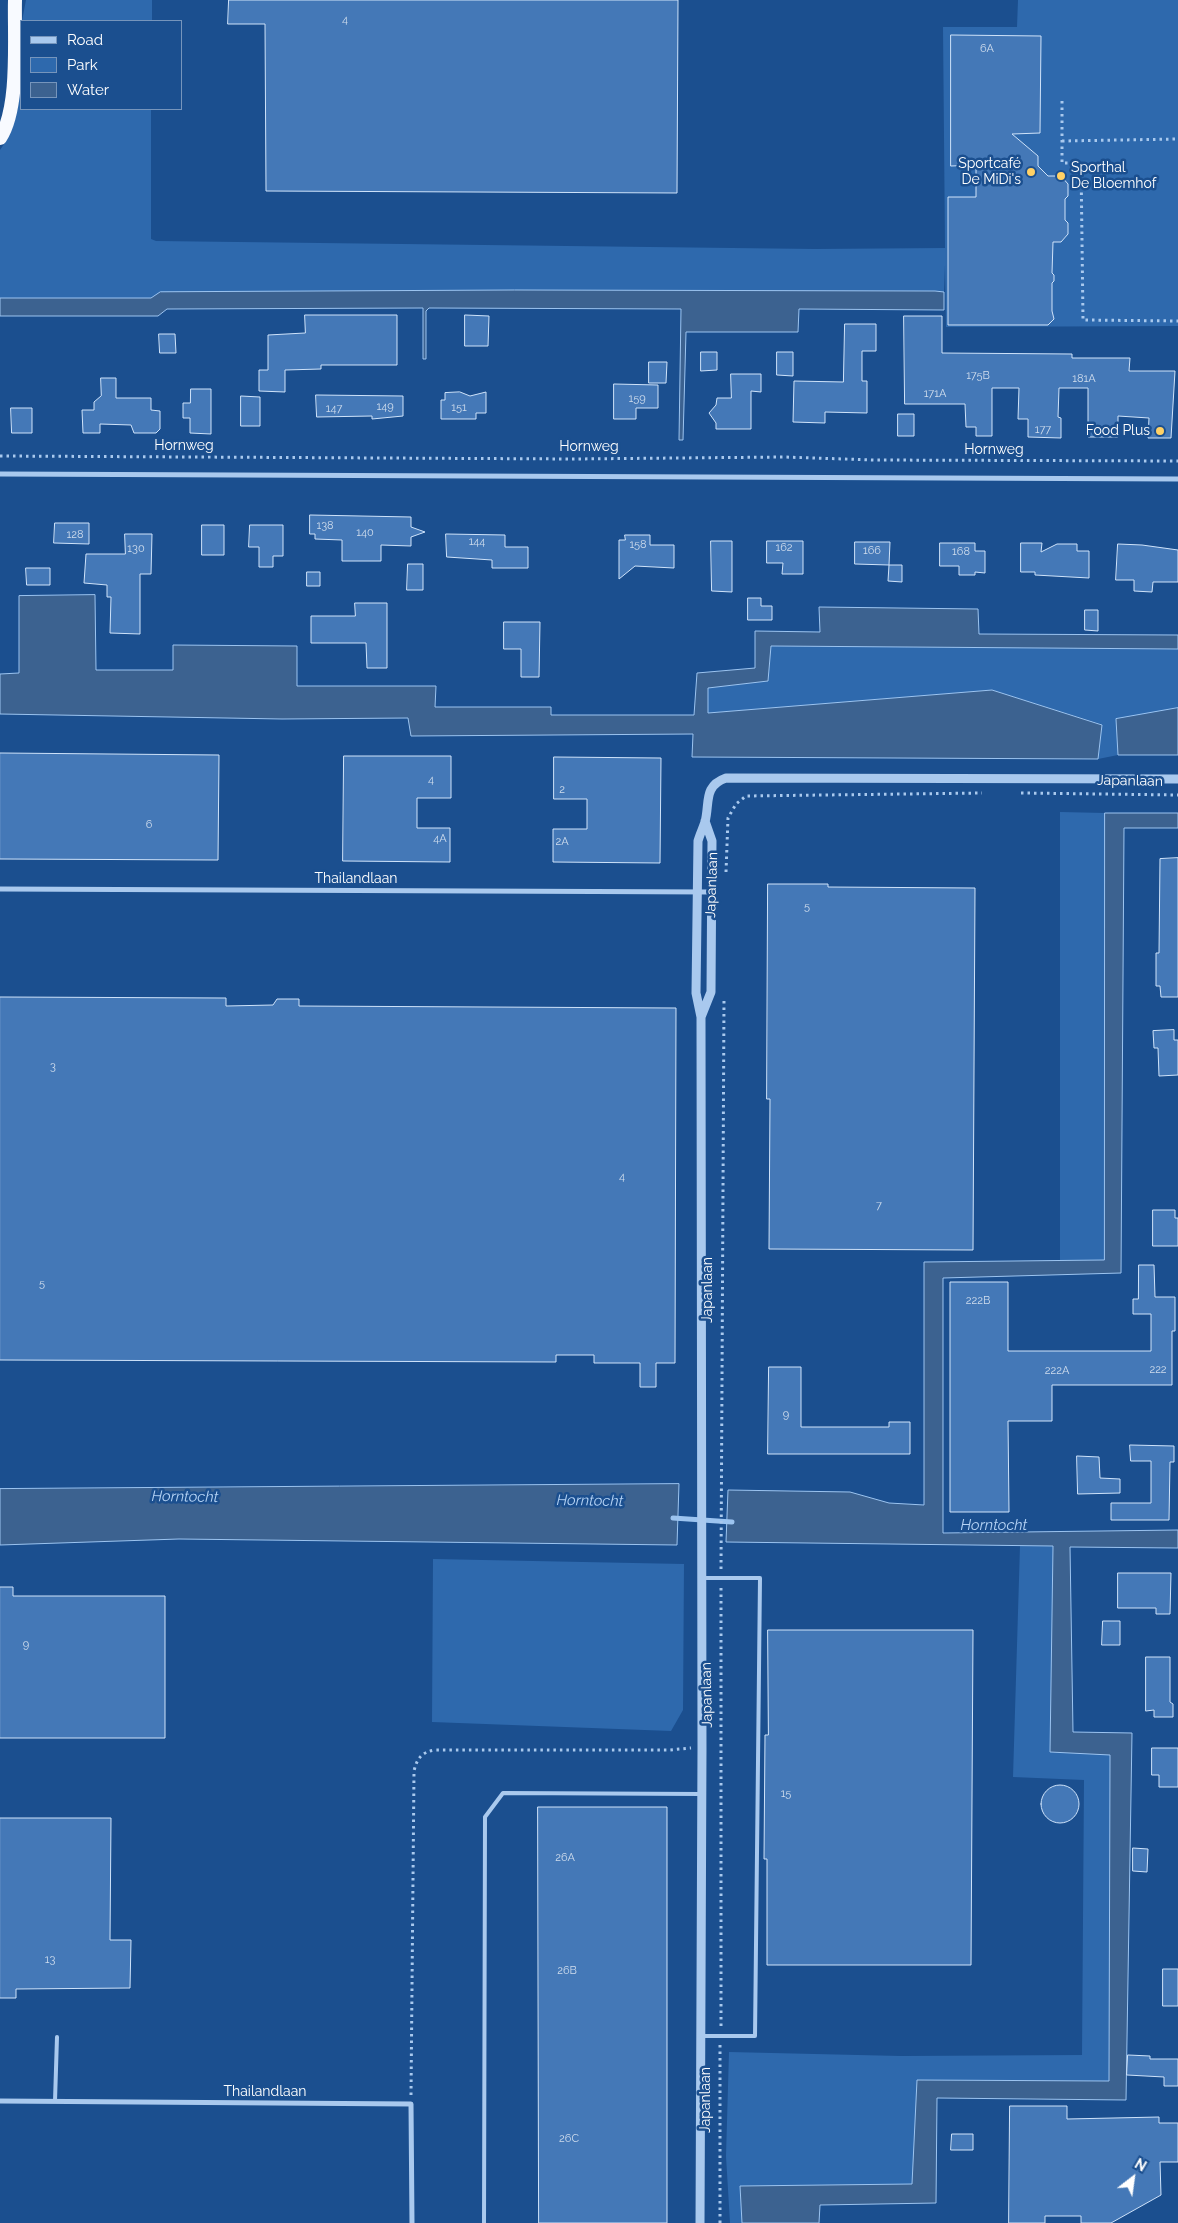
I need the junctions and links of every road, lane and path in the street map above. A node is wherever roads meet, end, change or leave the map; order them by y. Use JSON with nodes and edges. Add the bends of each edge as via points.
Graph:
{"nodes":[{"id":1,"x":14,"y":0,"type":"edge"},
{"id":2,"x":1062,"y":101,"type":"dead end"},
{"id":3,"x":0,"y":138,"type":"edge"},
{"id":4,"x":1178,"y":139,"type":"edge"},
{"id":5,"x":1062,"y":141,"type":"junction"},
{"id":6,"x":1178,"y":321,"type":"edge"},
{"id":7,"x":0,"y":456,"type":"edge"},
{"id":8,"x":1178,"y":460,"type":"edge"},
{"id":9,"x":0,"y":474,"type":"edge"},
{"id":10,"x":1178,"y":479,"type":"edge"},
{"id":11,"x":1178,"y":779,"type":"edge"},
{"id":12,"x":988,"y":793,"type":"dead end"},
{"id":13,"x":1016,"y":793,"type":"dead end"},
{"id":14,"x":1178,"y":795,"type":"edge"},
{"id":15,"x":705,"y":821,"type":"junction"},
{"id":16,"x":726,"y":873,"type":"dead end"},
{"id":17,"x":0,"y":890,"type":"edge"},
{"id":18,"x":697,"y":892,"type":"junction"},
{"id":19,"x":712,"y":892,"type":"junction"},
{"id":20,"x":724,"y":990,"type":"dead end"},
{"id":21,"x":701,"y":1017,"type":"junction"},
{"id":22,"x":702,"y":1578,"type":"junction"},
{"id":23,"x":721,"y":1578,"type":"junction"},
{"id":24,"x":701,"y":1794,"type":"junction"},
{"id":25,"x":701,"y":2036,"type":"junction"},
{"id":26,"x":57,"y":2037,"type":"dead end"},
{"id":27,"x":720,"y":2037,"type":"junction"},
{"id":28,"x":0,"y":2101,"type":"edge"},
{"id":29,"x":55,"y":2102,"type":"junction"},
{"id":30,"x":412,"y":2223,"type":"edge"},
{"id":31,"x":484,"y":2223,"type":"edge"},
{"id":32,"x":700,"y":2223,"type":"edge"},
{"id":33,"x":720,"y":2223,"type":"edge"}],
"edges":[{"from":1,"to":3,"type":"highway","via":[[13,97],[10,117]]},
{"from":2,"to":5,"type":"path"},
{"from":4,"to":5,"type":"path"},
{"from":5,"to":6,"type":"path","via":[[1062,163],[1081,163],[1083,320]]},
{"from":7,"to":8,"type":"path","name":"Hornweg"},
{"from":9,"to":10,"type":"street","name":"Hornweg"},
{"from":11,"to":15,"type":"street","name":"Japanlaan","via":[[726,778],[718,781],[708,795]]},
{"from":12,"to":16,"type":"path","name":"Japanlaan","via":[[746,796],[736,804],[728,818]]},
{"from":13,"to":14,"type":"path","name":"Japanlaan"},
{"from":15,"to":18,"type":"street","name":"Japanlaan","via":[[698,841]]},
{"from":15,"to":19,"type":"street","name":"Japanlaan","via":[[712,841]]},
{"from":17,"to":18,"type":"street","name":"Thailandlaan"},
{"from":18,"to":19,"type":"street","name":"Thailandlaan"},
{"from":18,"to":21,"type":"street","name":"Japanlaan","via":[[696,993]]},
{"from":19,"to":21,"type":"street","name":"Japanlaan","via":[[711,992]]},
{"from":20,"to":23,"type":"path","name":"Japanlaan"},
{"from":21,"to":22,"type":"street","name":"Japanlaan"},
{"from":22,"to":23,"type":"lane"},
{"from":22,"to":24,"type":"street","name":"Japanlaan"},
{"from":23,"to":27,"type":"path","name":"Japanlaan"},
{"from":23,"to":27,"type":"lane","via":[[760,1578],[760,1588],[756,2036]]},
{"from":24,"to":25,"type":"street","name":"Japanlaan"},
{"from":24,"to":31,"type":"lane","via":[[503,1793],[485,1817]]},
{"from":25,"to":27,"type":"lane"},
{"from":25,"to":32,"type":"street","name":"Japanlaan"},
{"from":26,"to":29,"type":"lane"},
{"from":27,"to":33,"type":"path","name":"Japanlaan"},
{"from":28,"to":29,"type":"street","name":"Thailandlaan"},
{"from":29,"to":30,"type":"street","name":"Thailandlaan","via":[[411,2104]]}]}
